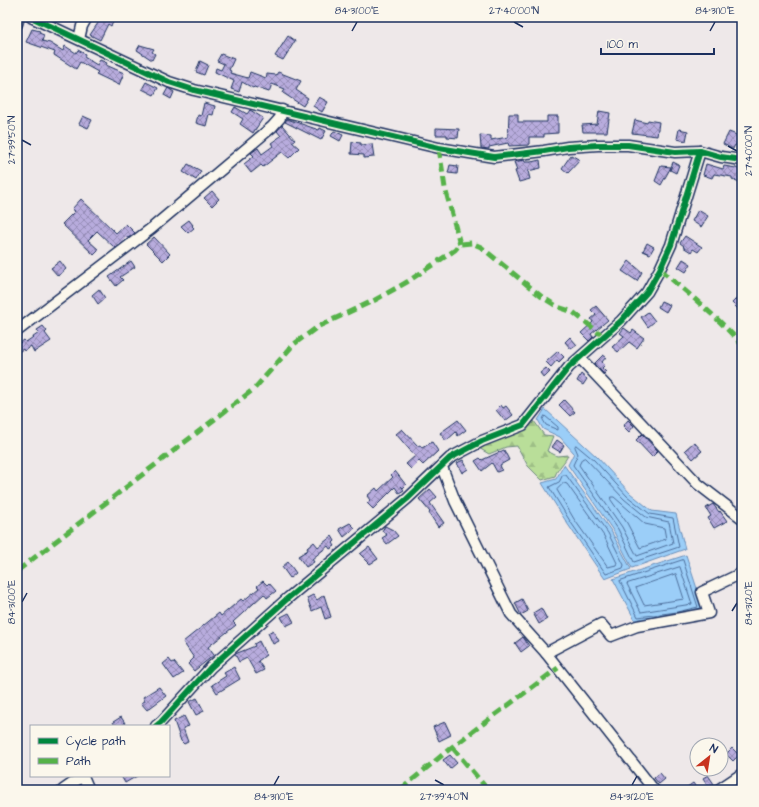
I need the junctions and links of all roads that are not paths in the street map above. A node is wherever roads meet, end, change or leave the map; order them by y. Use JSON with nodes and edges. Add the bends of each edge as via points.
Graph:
{"nodes":[{"id":1,"x":19,"y":17,"type":"edge"},
{"id":2,"x":31,"y":17,"type":"edge"},
{"id":3,"x":87,"y":17,"type":"edge"},
{"id":4,"x":17,"y":24,"type":"edge"},
{"id":5,"x":79,"y":39,"type":"junction"},
{"id":6,"x":282,"y":110,"type":"junction"},
{"id":7,"x":700,"y":151,"type":"junction"},
{"id":8,"x":742,"y":160,"type":"edge"},
{"id":9,"x":17,"y":331,"type":"edge"},
{"id":10,"x":580,"y":358,"type":"junction"},
{"id":11,"x":442,"y":467,"type":"junction"},
{"id":12,"x":742,"y":518,"type":"edge"},
{"id":13,"x":742,"y":573,"type":"edge"},
{"id":14,"x":546,"y":652,"type":"junction"},
{"id":15,"x":157,"y":725,"type":"edge"},
{"id":16,"x":742,"y":774,"type":"edge"},
{"id":17,"x":82,"y":777,"type":"edge"},
{"id":18,"x":83,"y":777,"type":"edge"},
{"id":19,"x":63,"y":790,"type":"edge"},
{"id":20,"x":89,"y":790,"type":"edge"},
{"id":21,"x":654,"y":790,"type":"edge"},
{"id":22,"x":718,"y":790,"type":"edge"}],
"edges":[{"from":1,"to":4,"type":"street"},
{"from":2,"to":5,"type":"street"},
{"from":3,"to":5,"type":"street"},
{"from":5,"to":6,"type":"street","via":[[169,82]]},
{"from":6,"to":7,"type":"street","via":[[439,148],[494,157],[598,145],[628,145],[675,152]]},
{"from":6,"to":9,"type":"street","via":[[280,118],[272,127],[183,203]]},
{"from":7,"to":8,"type":"street"},
{"from":7,"to":10,"type":"street","via":[[671,245],[654,280],[647,292],[621,321]]},
{"from":10,"to":11,"type":"street","via":[[569,367],[523,425],[482,441],[450,458]]},
{"from":10,"to":12,"type":"street","via":[[698,484]]},
{"from":11,"to":14,"type":"street","via":[[455,501],[511,614]]},
{"from":11,"to":15,"type":"street","via":[[211,667]]},
{"from":13,"to":14,"type":"street","via":[[702,592],[709,613],[637,626],[611,636],[601,624]]},
{"from":14,"to":21,"type":"street"},
{"from":16,"to":22,"type":"street"},
{"from":17,"to":19,"type":"street"},
{"from":18,"to":20,"type":"street"}]}
